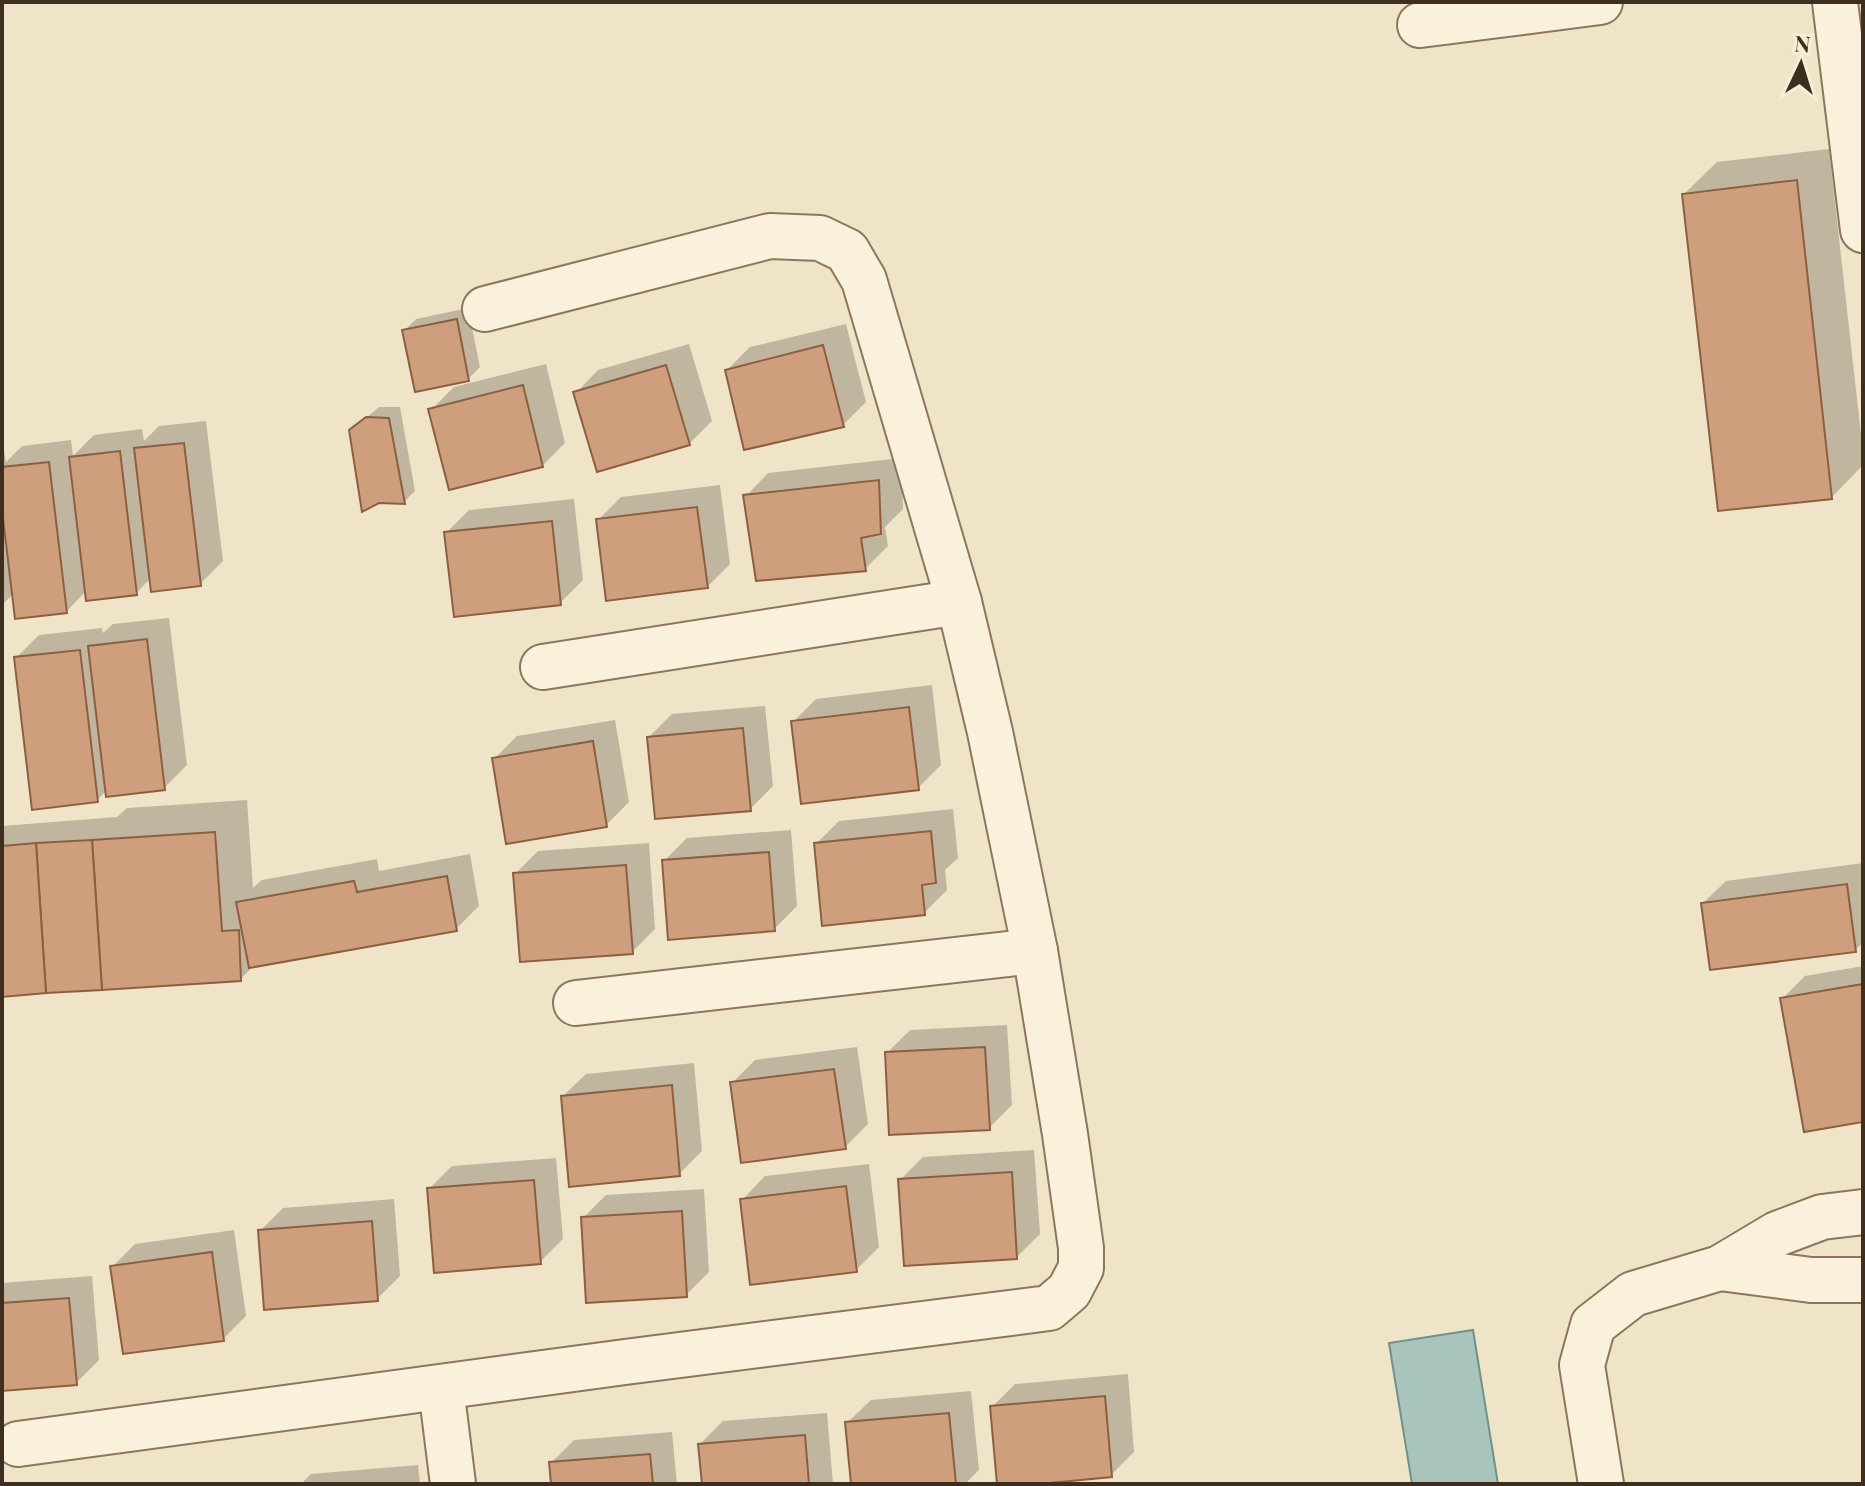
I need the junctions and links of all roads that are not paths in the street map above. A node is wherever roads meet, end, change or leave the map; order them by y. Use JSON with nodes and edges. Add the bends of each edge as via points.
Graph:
{"nodes":[{"id":1,"x":1600,"y":2,"type":"edge"},
{"id":2,"x":1835,"y":2,"type":"edge"},
{"id":3,"x":1420,"y":25,"type":"dead end"},
{"id":4,"x":1863,"y":230,"type":"edge"},
{"id":5,"x":485,"y":309,"type":"dead end"},
{"id":6,"x":959,"y":602,"type":"junction"},
{"id":7,"x":543,"y":667,"type":"dead end"},
{"id":8,"x":1035,"y":951,"type":"junction"},
{"id":9,"x":576,"y":1003,"type":"dead end"},
{"id":10,"x":1863,"y":1212,"type":"edge"},
{"id":11,"x":1720,"y":1268,"type":"junction"},
{"id":12,"x":1863,"y":1280,"type":"edge"},
{"id":13,"x":441,"y":1388,"type":"junction"},
{"id":14,"x":18,"y":1444,"type":"dead end"},
{"id":15,"x":453,"y":1484,"type":"edge"},
{"id":16,"x":1601,"y":1484,"type":"edge"}],
"edges":[{"from":1,"to":3,"type":"street"},
{"from":2,"to":4,"type":"street"},
{"from":5,"to":6,"type":"street","via":[[770,236],[820,238],[847,251],[864,280]]},
{"from":6,"to":7,"type":"street"},
{"from":6,"to":8,"type":"street"},
{"from":8,"to":9,"type":"street"},
{"from":8,"to":13,"type":"street","via":[[1081,1248],[1075,1280],[1049,1308]]},
{"from":10,"to":11,"type":"street","via":[[1822,1217],[1777,1234]]},
{"from":11,"to":12,"type":"street","via":[[1811,1280]]},
{"from":11,"to":16,"type":"street","via":[[1633,1294],[1593,1325],[1582,1365]]},
{"from":13,"to":14,"type":"street"},
{"from":13,"to":15,"type":"street"}]}
